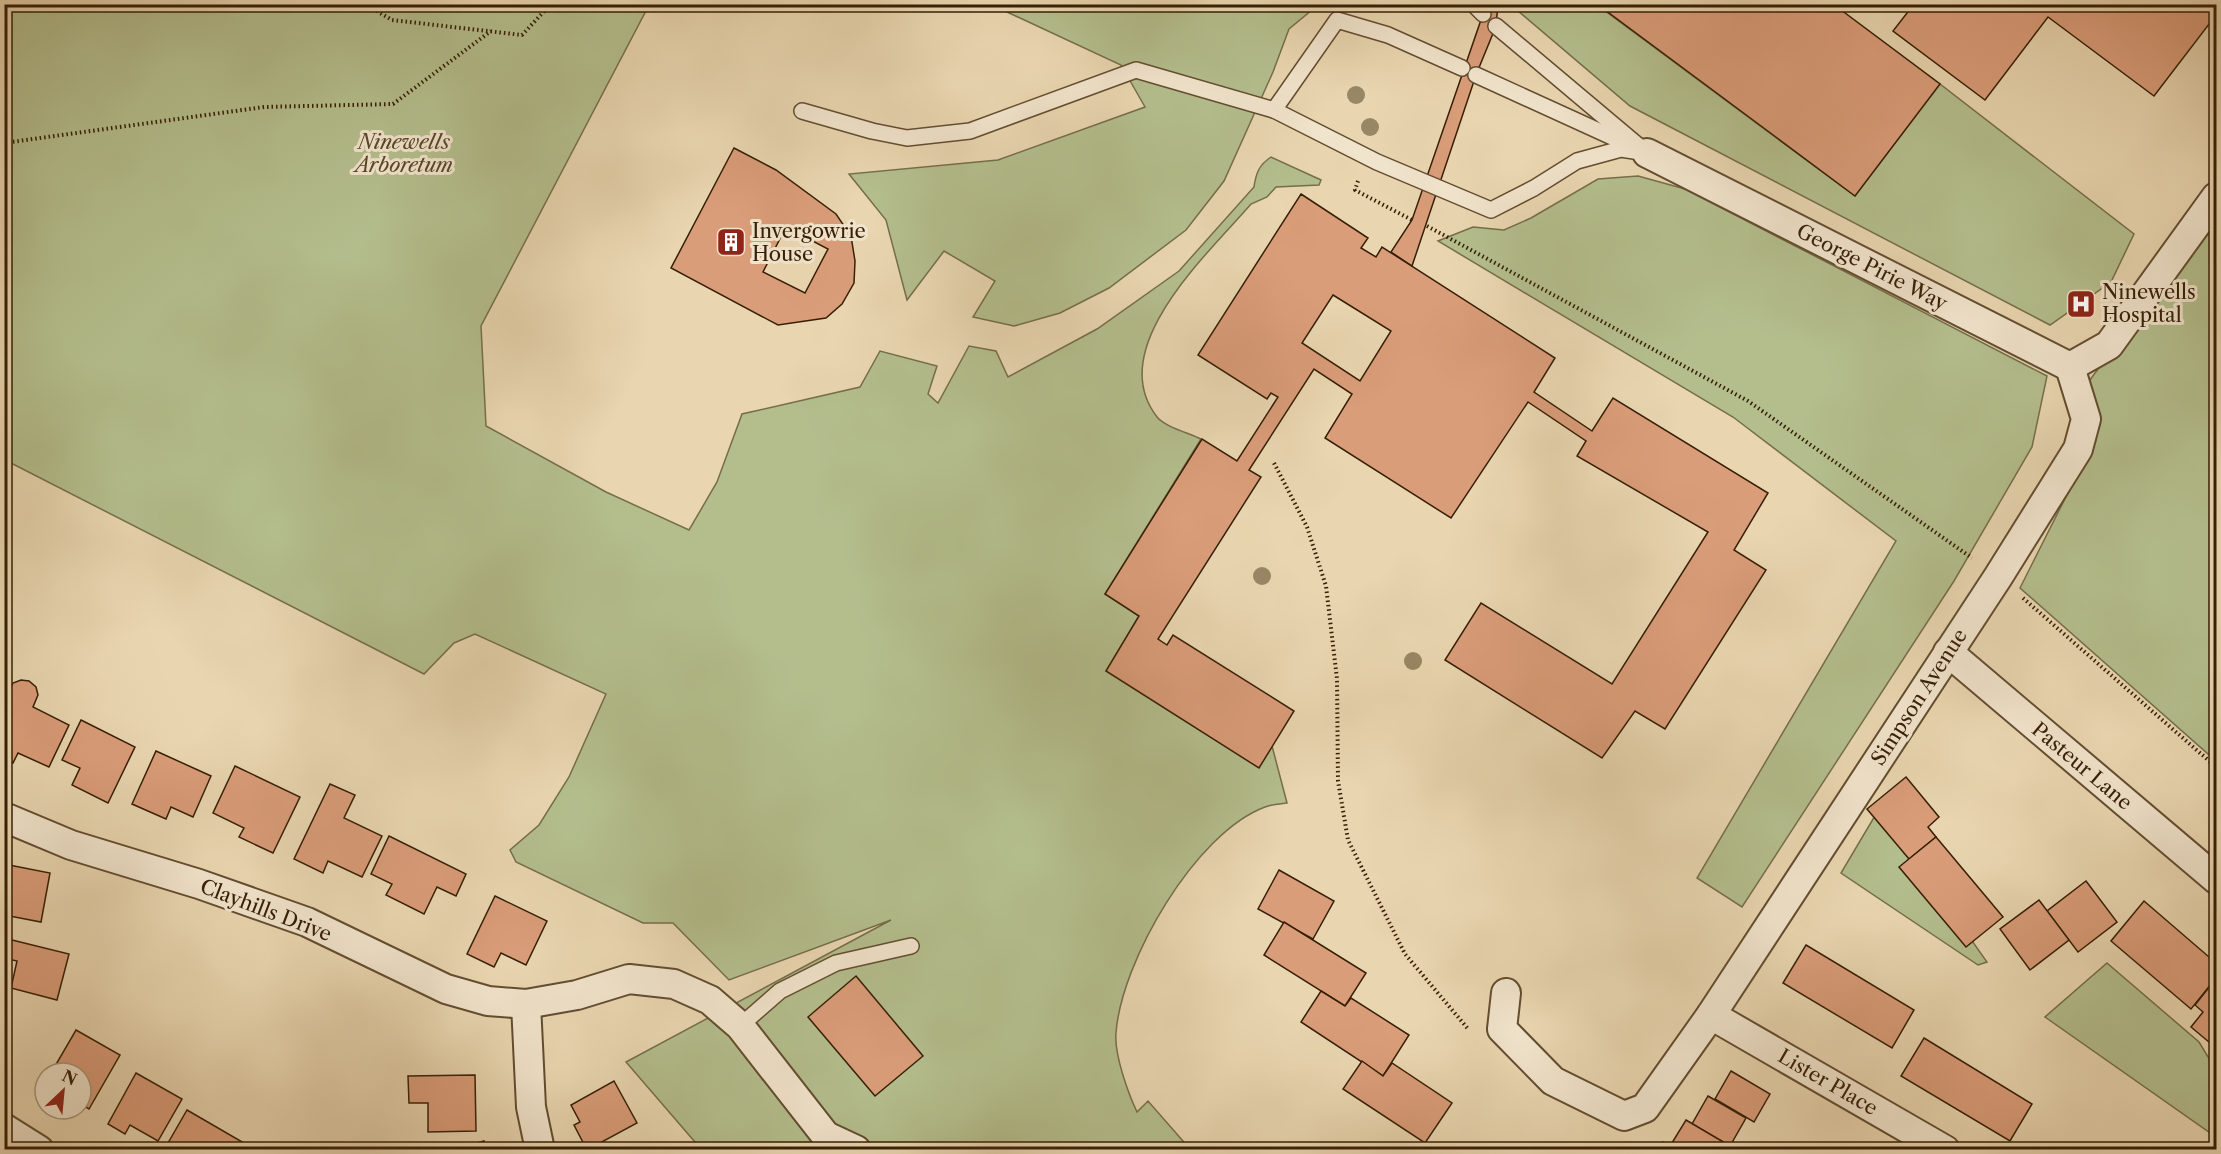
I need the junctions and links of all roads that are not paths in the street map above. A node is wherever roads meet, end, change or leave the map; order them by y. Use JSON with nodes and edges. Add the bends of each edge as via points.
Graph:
{"nodes":[{"id":1,"x":1496,"y":26,"type":"dead end"},
{"id":2,"x":1274,"y":110,"type":"junction"},
{"id":3,"x":802,"y":111,"type":"dead end"},
{"id":4,"x":1647,"y":153,"type":"junction"},
{"id":5,"x":2217,"y":197,"type":"edge"},
{"id":6,"x":2070,"y":367,"type":"junction"},
{"id":7,"x":1948,"y":652,"type":"junction"},
{"id":8,"x":4,"y":817,"type":"edge"},
{"id":9,"x":2217,"y":879,"type":"edge"},
{"id":10,"x":911,"y":946,"type":"dead end"},
{"id":11,"x":1506,"y":993,"type":"dead end"},
{"id":12,"x":525,"y":1004,"type":"junction"},
{"id":13,"x":1711,"y":1016,"type":"junction"},
{"id":14,"x":740,"y":1026,"type":"junction"},
{"id":15,"x":4,"y":1128,"type":"edge"},
{"id":16,"x":39,"y":1149,"type":"edge"},
{"id":17,"x":540,"y":1149,"type":"edge"},
{"id":18,"x":855,"y":1149,"type":"edge"},
{"id":19,"x":1945,"y":1149,"type":"edge"}],
"edges":[{"from":1,"to":4,"type":"lane","name":"George Pirie Way"},
{"from":2,"to":3,"type":"lane","via":[[1136,70],[970,131],[907,138]]},
{"from":2,"to":4,"type":"lane","via":[[1366,157],[1491,210],[1577,161],[1621,149]]},
{"from":2,"to":4,"type":"lane","via":[[1337,20],[1388,35]]},
{"from":4,"to":6,"type":"street","name":"George Pirie Way"},
{"from":5,"to":6,"type":"street","via":[[2109,345]]},
{"from":6,"to":7,"type":"street","name":"Simpson Avenue","via":[[2086,419],[2078,449]]},
{"from":7,"to":9,"type":"street","name":"Pasteur Lane"},
{"from":7,"to":13,"type":"street","name":"Simpson Avenue"},
{"from":8,"to":12,"type":"street","name":"Clayhills Drive","via":[[71,845],[308,922],[446,989],[488,1001]]},
{"from":10,"to":14,"type":"lane","via":[[836,963],[780,991]]},
{"from":11,"to":13,"type":"street","name":"Simpson Avenue","via":[[1502,1029],[1553,1082],[1624,1116],[1645,1108]]},
{"from":12,"to":14,"type":"street","name":"Clayhills Drive","via":[[577,995],[629,979],[674,984],[710,1000]]},
{"from":12,"to":17,"type":"street","via":[[531,1107]]},
{"from":13,"to":19,"type":"street","name":"Lister Place"},
{"from":14,"to":18,"type":"street","name":"Clayhills Drive","via":[[826,1136]]},
{"from":15,"to":16,"type":"street"}]}
